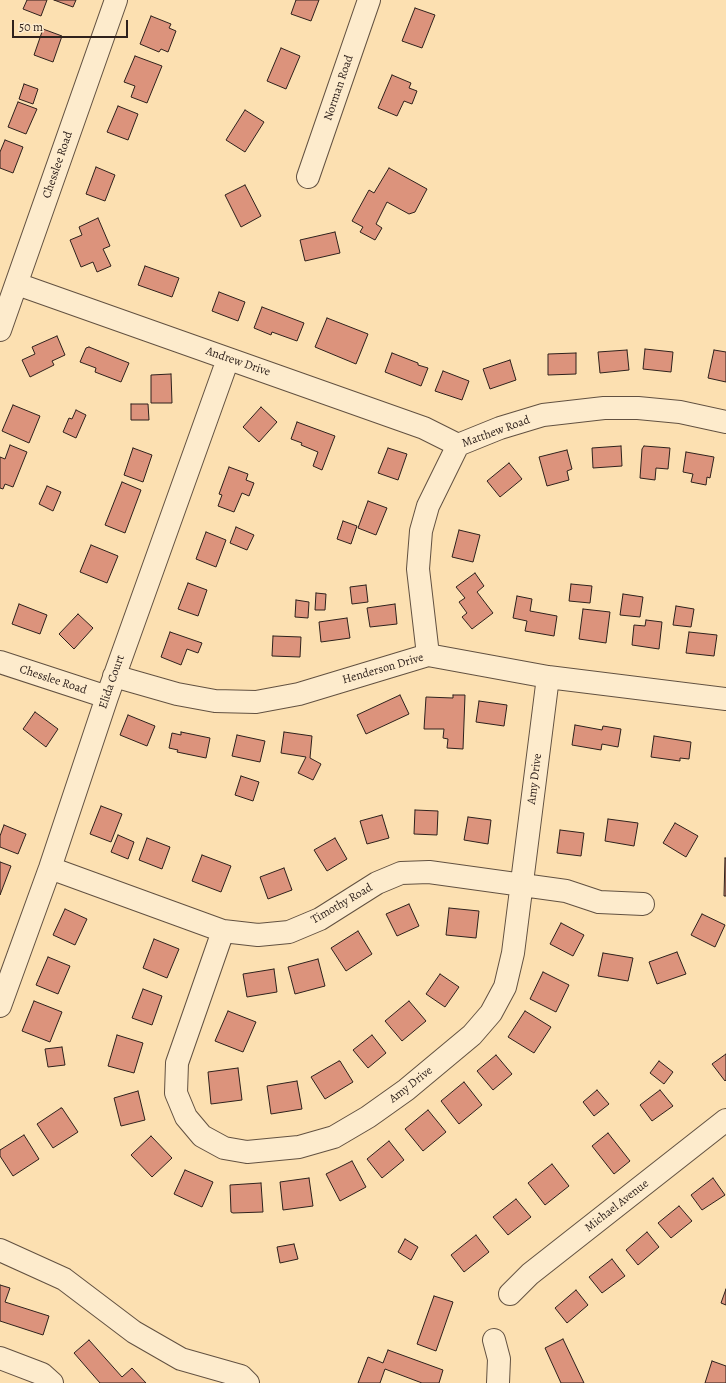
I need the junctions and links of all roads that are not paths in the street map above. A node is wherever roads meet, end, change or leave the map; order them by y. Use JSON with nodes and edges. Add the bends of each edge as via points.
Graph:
{"nodes":[{"id":1,"x":116,"y":0,"type":"edge"},
{"id":2,"x":369,"y":0,"type":"edge"},
{"id":3,"x":308,"y":177,"type":"dead end"},
{"id":4,"x":16,"y":284,"type":"junction"},
{"id":5,"x":0,"y":330,"type":"edge"},
{"id":6,"x":228,"y":359,"type":"junction"},
{"id":7,"x":726,"y":422,"type":"edge"},
{"id":8,"x":458,"y":445,"type":"junction"},
{"id":9,"x":428,"y":655,"type":"junction"},
{"id":10,"x":0,"y":662,"type":"edge"},
{"id":11,"x":114,"y":676,"type":"junction"},
{"id":12,"x":548,"y":677,"type":"junction"},
{"id":13,"x":107,"y":697,"type":"junction"},
{"id":14,"x":726,"y":699,"type":"edge"},
{"id":15,"x":50,"y":868,"type":"junction"},
{"id":16,"x":521,"y":884,"type":"junction"},
{"id":17,"x":643,"y":904,"type":"dead end"},
{"id":18,"x":223,"y":931,"type":"junction"},
{"id":19,"x":0,"y":1006,"type":"edge"},
{"id":20,"x":726,"y":1120,"type":"edge"},
{"id":21,"x":0,"y":1250,"type":"edge"},
{"id":22,"x":510,"y":1294,"type":"dead end"},
{"id":23,"x":494,"y":1340,"type":"dead end"},
{"id":24,"x":0,"y":1358,"type":"edge"},
{"id":25,"x":52,"y":1383,"type":"edge"},
{"id":26,"x":248,"y":1383,"type":"edge"},
{"id":27,"x":498,"y":1383,"type":"edge"}],
"edges":[{"from":1,"to":4,"type":"street","name":"Chesslee Road"},
{"from":2,"to":3,"type":"street","name":"Norman Road"},
{"from":4,"to":5,"type":"street","name":"Chesslee Road"},
{"from":4,"to":6,"type":"street","name":"Andrew Drive"},
{"from":6,"to":8,"type":"street","name":"Andrew Drive","via":[[424,428]]},
{"from":6,"to":11,"type":"street","name":"Elida Court"},
{"from":7,"to":8,"type":"street","name":"Matthew Road","via":[[680,412],[604,408],[543,415],[500,428]]},
{"from":8,"to":9,"type":"street","name":"Matthew Road","via":[[428,506],[421,531],[418,569]]},
{"from":9,"to":11,"type":"street","name":"Henderson Drive","via":[[299,694],[256,702],[215,701],[177,694]]},
{"from":9,"to":12,"type":"street","name":"Henderson Drive"},
{"from":10,"to":13,"type":"street","name":"Chesslee Road"},
{"from":11,"to":13,"type":"street","name":"Elida Court"},
{"from":12,"to":14,"type":"street","name":"Henderson Drive"},
{"from":12,"to":16,"type":"street","name":"Amy Drive"},
{"from":13,"to":15,"type":"street","name":"Elida Court"},
{"from":15,"to":18,"type":"street","name":"Timothy Road"},
{"from":15,"to":19,"type":"street","name":"Elida Court"},
{"from":16,"to":17,"type":"street","name":"Timothy Road","via":[[566,891],[599,902]]},
{"from":16,"to":18,"type":"street","name":"Timothy Road","via":[[428,872],[401,874],[377,883],[320,919],[290,932],[258,935]]},
{"from":16,"to":18,"type":"street","name":"Amy Drive","via":[[513,953],[505,987],[492,1013],[472,1035],[368,1118],[334,1137],[300,1147],[247,1152],[224,1148],[202,1136],[186,1117],[176,1093],[177,1063]]},
{"from":20,"to":22,"type":"street","name":"Michael Avenue","via":[[530,1274]]},
{"from":21,"to":26,"type":"street","via":[[64,1280],[134,1332],[181,1359],[242,1376]]},
{"from":23,"to":27,"type":"street","via":[[499,1359]]},
{"from":24,"to":25,"type":"street","via":[[42,1374]]}]}
